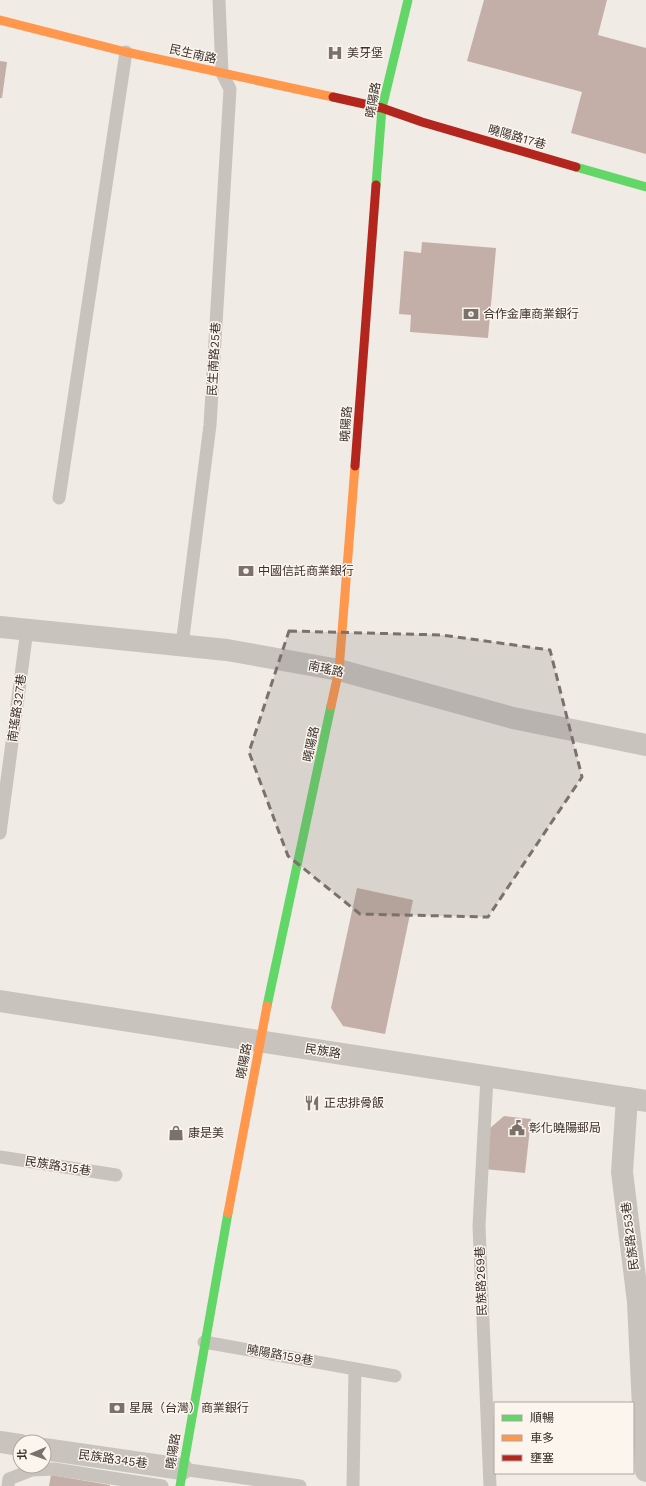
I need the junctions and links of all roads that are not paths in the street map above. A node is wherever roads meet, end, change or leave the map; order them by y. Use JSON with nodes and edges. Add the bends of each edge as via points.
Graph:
{"nodes":[{"id":1,"x":218,"y":0,"type":"edge"},
{"id":2,"x":408,"y":0,"type":"edge"},
{"id":3,"x":0,"y":20,"type":"edge"},
{"id":4,"x":126,"y":52,"type":"junction"},
{"id":5,"x":222,"y":73,"type":"junction"},
{"id":6,"x":382,"y":108,"type":"junction"},
{"id":7,"x":646,"y":187,"type":"edge"},
{"id":8,"x":59,"y":498,"type":"dead end"},
{"id":9,"x":0,"y":627,"type":"edge"},
{"id":10,"x":27,"y":630,"type":"junction"},
{"id":11,"x":182,"y":645,"type":"junction"},
{"id":12,"x":339,"y":670,"type":"junction"},
{"id":13,"x":646,"y":746,"type":"edge"},
{"id":14,"x":0,"y":833,"type":"edge"},
{"id":15,"x":0,"y":1001,"type":"edge"},
{"id":16,"x":260,"y":1041,"type":"junction"},
{"id":17,"x":487,"y":1077,"type":"junction"},
{"id":18,"x":636,"y":1100,"type":"edge"},
{"id":19,"x":0,"y":1157,"type":"edge"},
{"id":20,"x":116,"y":1175,"type":"dead end"},
{"id":21,"x":204,"y":1342,"type":"junction"},
{"id":22,"x":355,"y":1369,"type":"junction"},
{"id":23,"x":395,"y":1376,"type":"dead end"},
{"id":24,"x":0,"y":1442,"type":"edge"},
{"id":25,"x":12,"y":1444,"type":"edge"},
{"id":26,"x":52,"y":1451,"type":"edge"},
{"id":27,"x":646,"y":1471,"type":"edge"},
{"id":28,"x":181,"y":1478,"type":"edge"},
{"id":29,"x":8,"y":1486,"type":"edge"},
{"id":30,"x":162,"y":1486,"type":"edge"},
{"id":31,"x":300,"y":1486,"type":"edge"},
{"id":32,"x":353,"y":1486,"type":"edge"},
{"id":33,"x":490,"y":1486,"type":"edge"}],
"edges":[{"from":1,"to":5,"type":"lane"},
{"from":2,"to":6,"type":"street","name":"曉陽路"},
{"from":3,"to":4,"type":"street","name":"民生南路"},
{"from":4,"to":5,"type":"street","name":"民生南路"},
{"from":4,"to":8,"type":"lane"},
{"from":5,"to":6,"type":"street","name":"民生南路"},
{"from":5,"to":11,"type":"lane","name":"民生南路25巷","via":[[230,89],[210,424]]},
{"from":6,"to":7,"type":"street","name":"曉陽路17巷"},
{"from":6,"to":12,"type":"street","name":"曉陽路"},
{"from":9,"to":10,"type":"street","name":"南瑤路"},
{"from":10,"to":11,"type":"street","name":"南瑤路"},
{"from":10,"to":14,"type":"lane","name":"南瑤路327巷"},
{"from":11,"to":12,"type":"street","name":"南瑤路","via":[[227,650]]},
{"from":12,"to":13,"type":"street","name":"南瑤路","via":[[513,718]]},
{"from":12,"to":16,"type":"street","name":"曉陽路"},
{"from":15,"to":16,"type":"street","name":"民族路"},
{"from":16,"to":17,"type":"street","name":"民族路"},
{"from":16,"to":21,"type":"street","name":"曉陽路"},
{"from":17,"to":18,"type":"street","name":"民族路"},
{"from":17,"to":33,"type":"lane","name":"民族路269巷","via":[[479,1226]]},
{"from":18,"to":27,"type":"street","name":"民族路253巷","via":[[622,1172],[638,1302]]},
{"from":19,"to":20,"type":"lane","name":"民族路315巷"},
{"from":21,"to":22,"type":"lane","name":"曉陽路159巷"},
{"from":21,"to":28,"type":"street","name":"曉陽路"},
{"from":22,"to":23,"type":"lane","name":"曉陽路159巷"},
{"from":22,"to":32,"type":"lane"},
{"from":24,"to":25,"type":"street"},
{"from":26,"to":28,"type":"street","name":"民族路345巷"},
{"from":28,"to":31,"type":"lane"},
{"from":29,"to":30,"type":"lane","via":[[9,1479],[32,1470],[54,1469]]}]}
